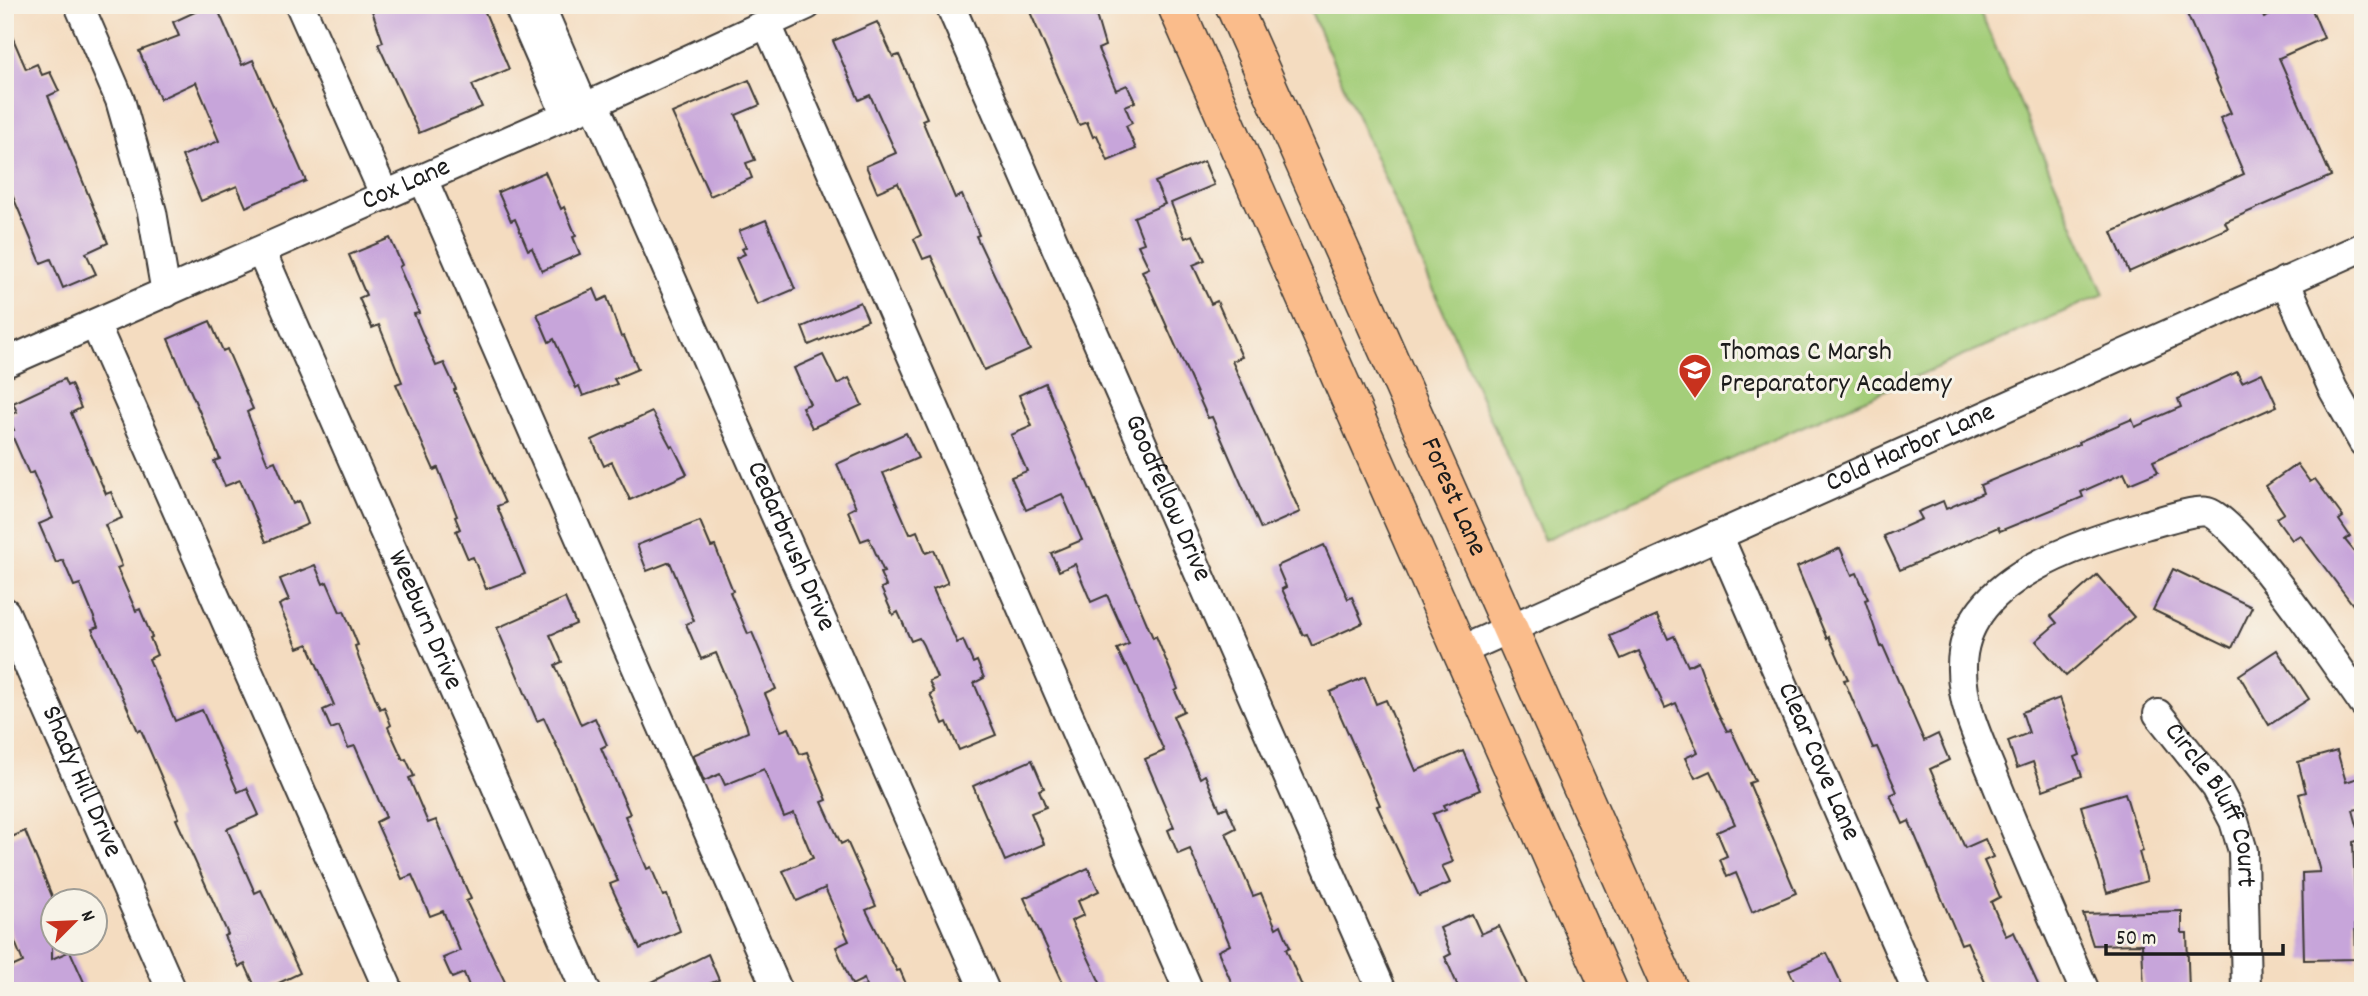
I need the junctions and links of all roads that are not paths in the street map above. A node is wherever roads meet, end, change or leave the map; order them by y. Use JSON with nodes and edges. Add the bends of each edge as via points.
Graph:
{"nodes":[{"id":1,"x":79,"y":5,"type":"edge"},
{"id":2,"x":300,"y":5,"type":"edge"},
{"id":3,"x":518,"y":5,"type":"edge"},
{"id":4,"x":540,"y":5,"type":"edge"},
{"id":5,"x":950,"y":5,"type":"edge"},
{"id":6,"x":1174,"y":5,"type":"edge"},
{"id":7,"x":1233,"y":5,"type":"edge"},
{"id":8,"x":799,"y":7,"type":"edge"},
{"id":9,"x":767,"y":24,"type":"junction"},
{"id":10,"x":582,"y":108,"type":"junction"},
{"id":11,"x":423,"y":179,"type":"junction"},
{"id":12,"x":385,"y":196,"type":"junction"},
{"id":13,"x":2363,"y":247,"type":"edge"},
{"id":14,"x":261,"y":251,"type":"junction"},
{"id":15,"x":2285,"y":281,"type":"junction"},
{"id":16,"x":166,"y":293,"type":"junction"},
{"id":17,"x":95,"y":324,"type":"junction"},
{"id":18,"x":5,"y":363,"type":"edge"},
{"id":19,"x":2363,"y":442,"type":"edge"},
{"id":20,"x":1718,"y":535,"type":"junction"},
{"id":21,"x":5,"y":612,"type":"edge"},
{"id":22,"x":1510,"y":629,"type":"junction"},
{"id":23,"x":1460,"y":651,"type":"junction"},
{"id":24,"x":2363,"y":703,"type":"edge"},
{"id":25,"x":2158,"y":714,"type":"dead end"},
{"id":26,"x":172,"y":991,"type":"edge"},
{"id":27,"x":389,"y":991,"type":"edge"},
{"id":28,"x":586,"y":991,"type":"edge"},
{"id":29,"x":778,"y":991,"type":"edge"},
{"id":30,"x":985,"y":991,"type":"edge"},
{"id":31,"x":1189,"y":991,"type":"edge"},
{"id":32,"x":1382,"y":991,"type":"edge"},
{"id":33,"x":1610,"y":991,"type":"edge"},
{"id":34,"x":1671,"y":991,"type":"edge"},
{"id":35,"x":1917,"y":991,"type":"edge"},
{"id":36,"x":2085,"y":991,"type":"edge"},
{"id":37,"x":2246,"y":991,"type":"edge"}],
"edges":[{"from":1,"to":16,"type":"street","via":[[120,100],[152,212]]},
{"from":2,"to":12,"type":"street"},
{"from":3,"to":10,"type":"street"},
{"from":4,"to":10,"type":"street"},
{"from":5,"to":32,"type":"street","name":"Goodfellow Drive"},
{"from":6,"to":23,"type":"main road","name":"Forest Lane"},
{"from":7,"to":22,"type":"main road","name":"Forest Lane"},
{"from":8,"to":9,"type":"street","name":"Cox Lane"},
{"from":9,"to":10,"type":"street","name":"Cox Lane"},
{"from":9,"to":31,"type":"street"},
{"from":10,"to":11,"type":"street","name":"Cox Lane"},
{"from":10,"to":30,"type":"street","name":"Cedarbrush Drive"},
{"from":11,"to":12,"type":"street","name":"Cox Lane"},
{"from":11,"to":29,"type":"street"},
{"from":12,"to":14,"type":"street","name":"Cox Lane"},
{"from":13,"to":15,"type":"street","name":"Cold Harbor Lane"},
{"from":14,"to":16,"type":"street","name":"Cox Lane"},
{"from":14,"to":28,"type":"street","name":"Weeburn Drive"},
{"from":15,"to":19,"type":"street","via":[[2333,389]]},
{"from":15,"to":20,"type":"street","name":"Cold Harbor Lane"},
{"from":16,"to":17,"type":"street","name":"Cox Lane"},
{"from":17,"to":18,"type":"street","name":"Cox Lane"},
{"from":17,"to":27,"type":"street"},
{"from":20,"to":22,"type":"street","name":"Cold Harbor Lane"},
{"from":20,"to":35,"type":"street","name":"Clear Cove Lane"},
{"from":21,"to":26,"type":"street","name":"Shady Hill Drive"},
{"from":22,"to":23,"type":"street","name":"Cold Harbor Lane"},
{"from":22,"to":34,"type":"main road","name":"Forest Lane"},
{"from":23,"to":33,"type":"main road","name":"Forest Lane"},
{"from":24,"to":36,"type":"street","via":[[2227,523],[2206,511],[2090,541],[2034,567],[1991,597],[1968,630],[1962,666],[1966,707]]},
{"from":25,"to":37,"type":"street","name":"Circle Bluff Court","via":[[2216,788],[2234,821],[2243,851]]}]}
